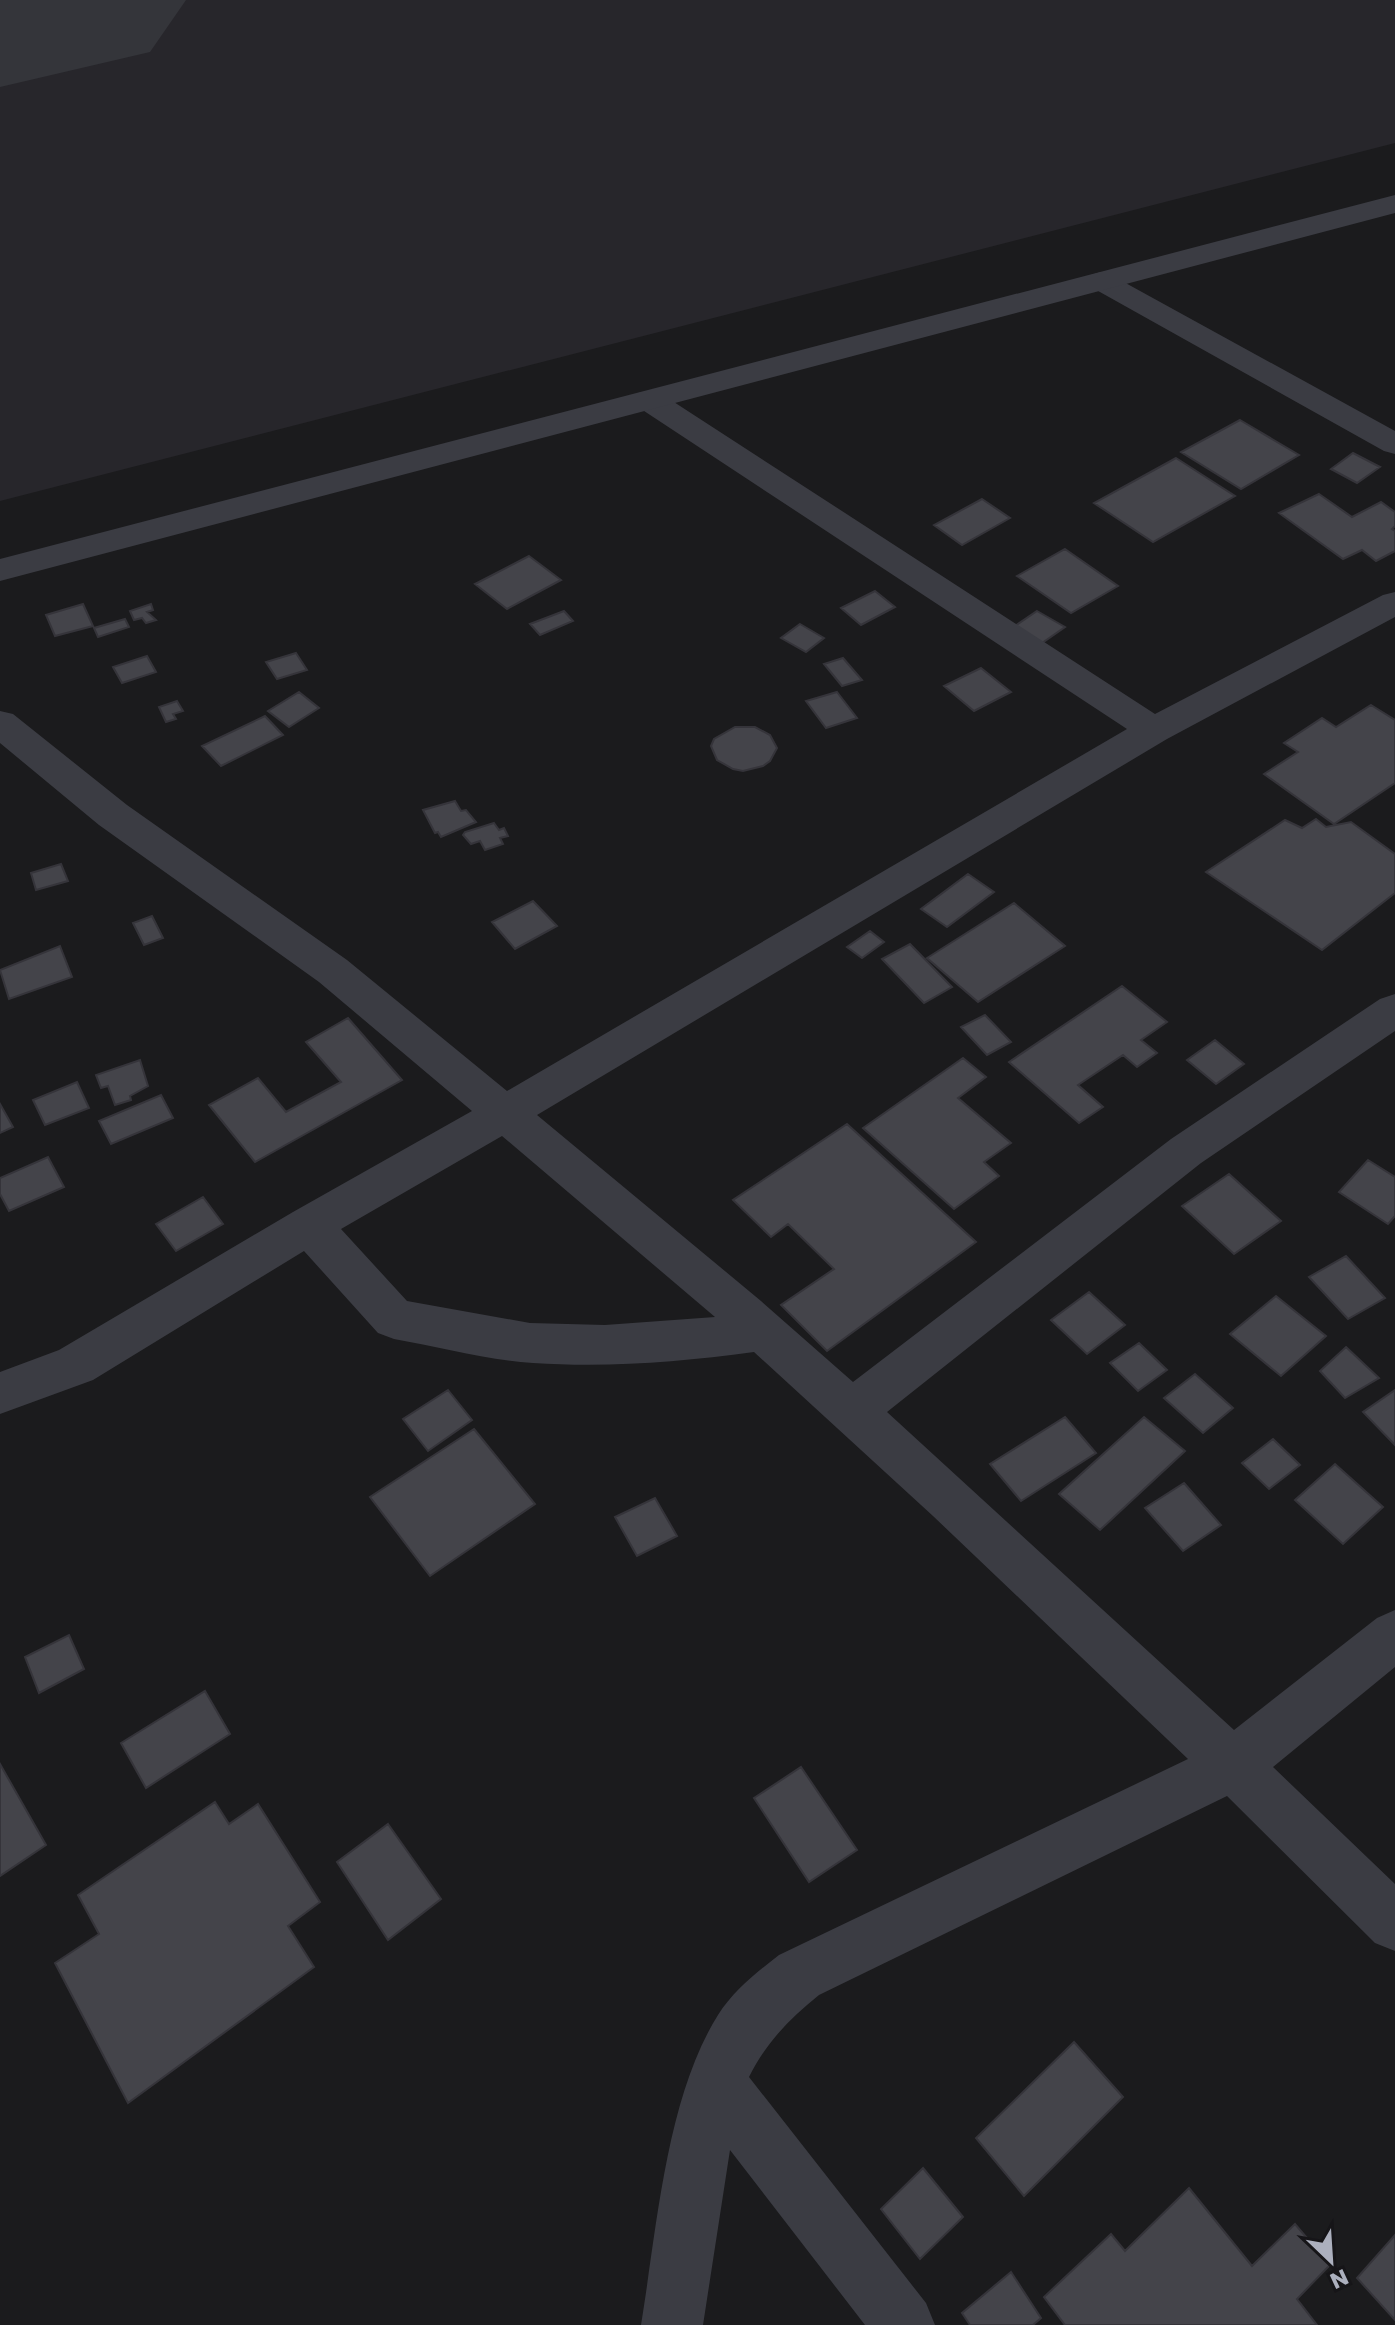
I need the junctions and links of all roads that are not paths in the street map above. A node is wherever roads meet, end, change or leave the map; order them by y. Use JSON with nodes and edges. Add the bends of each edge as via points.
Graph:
{"nodes":[{"id":1,"x":1395,"y":204,"type":"edge"},
{"id":2,"x":1101,"y":281,"type":"junction"},
{"id":3,"x":649,"y":400,"type":"junction"},
{"id":4,"x":1395,"y":444,"type":"edge"},
{"id":5,"x":0,"y":570,"type":"edge"},
{"id":6,"x":1395,"y":603,"type":"edge"},
{"id":7,"x":0,"y":723,"type":"edge"},
{"id":8,"x":1154,"y":730,"type":"junction"},
{"id":9,"x":1395,"y":1010,"type":"edge"},
{"id":10,"x":505,"y":1113,"type":"junction"},
{"id":11,"x":309,"y":1225,"type":"junction"},
{"id":12,"x":763,"y":1331,"type":"junction"},
{"id":13,"x":0,"y":1393,"type":"edge"},
{"id":14,"x":852,"y":1411,"type":"junction"},
{"id":15,"x":1395,"y":1635,"type":"edge"},
{"id":16,"x":1233,"y":1765,"type":"junction"},
{"id":17,"x":1395,"y":1923,"type":"edge"},
{"id":18,"x":715,"y":2082,"type":"junction"},
{"id":19,"x":672,"y":2325,"type":"edge"},
{"id":20,"x":904,"y":2325,"type":"edge"}],
"edges":[{"from":1,"to":2,"type":"street"},
{"from":2,"to":3,"type":"street"},
{"from":2,"to":4,"type":"street"},
{"from":3,"to":5,"type":"street"},
{"from":3,"to":8,"type":"street"},
{"from":6,"to":8,"type":"street"},
{"from":7,"to":10,"type":"street","via":[[113,815],[333,971]]},
{"from":8,"to":10,"type":"street"},
{"from":9,"to":14,"type":"street","via":[[1186,1151]]},
{"from":10,"to":11,"type":"street"},
{"from":10,"to":12,"type":"street"},
{"from":11,"to":12,"type":"street","via":[[394,1319],[530,1343],[679,1342]]},
{"from":11,"to":13,"type":"street","via":[[76,1365]]},
{"from":12,"to":14,"type":"street"},
{"from":14,"to":16,"type":"street"},
{"from":15,"to":16,"type":"street"},
{"from":16,"to":17,"type":"street"},
{"from":16,"to":18,"type":"street","via":[[799,1975],[766,2001],[739,2035]]},
{"from":18,"to":19,"type":"street"},
{"from":18,"to":20,"type":"street"}]}
